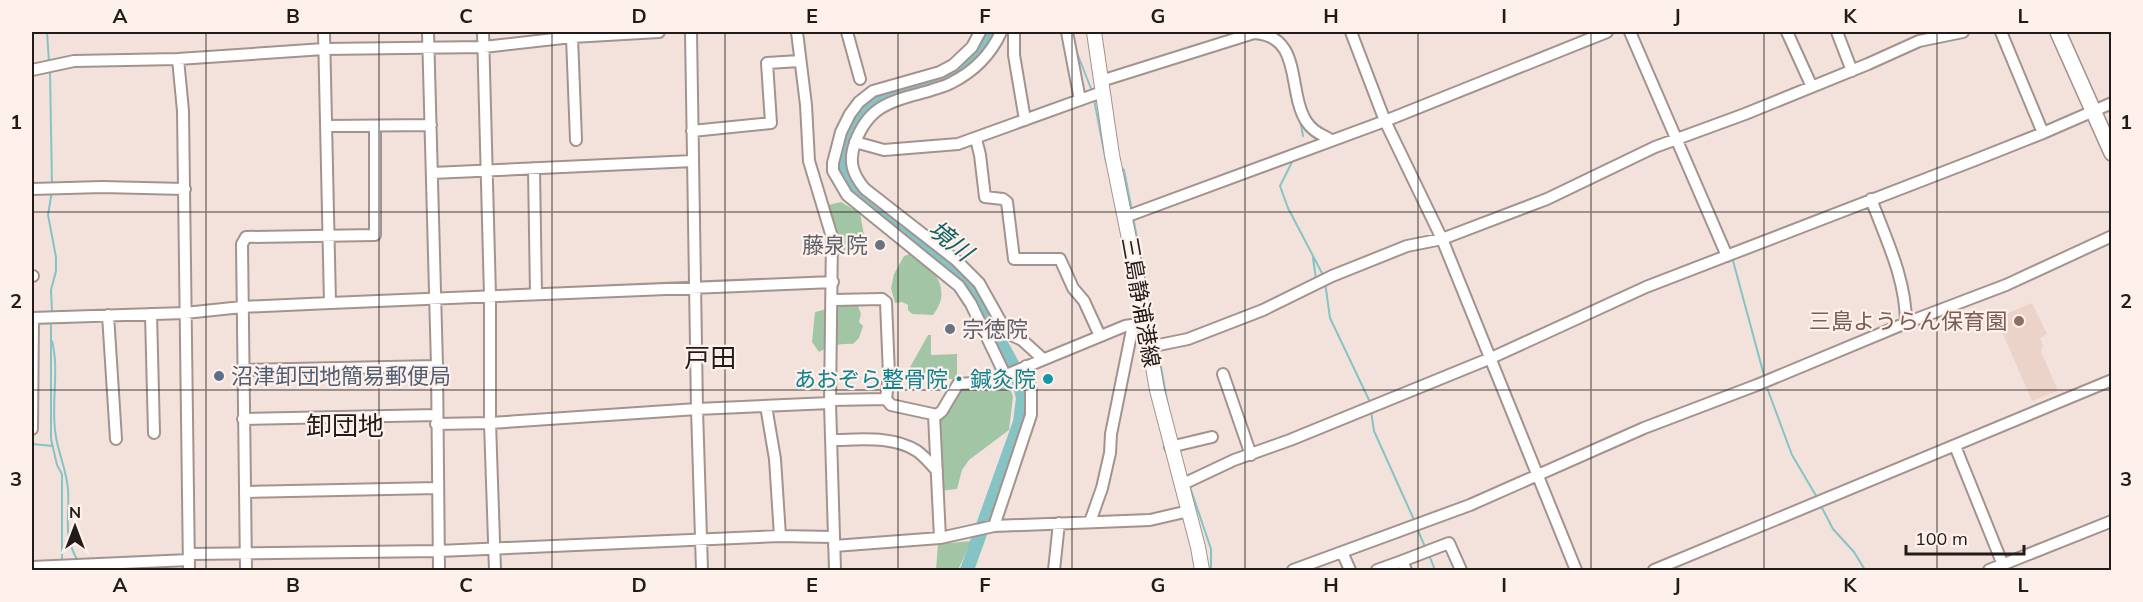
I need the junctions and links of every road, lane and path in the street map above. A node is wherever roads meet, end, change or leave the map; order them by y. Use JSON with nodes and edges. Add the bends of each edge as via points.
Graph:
{"nodes":[{"id":1,"x":324,"y":32,"type":"edge"},
{"id":2,"x":429,"y":32,"type":"edge"},
{"id":3,"x":483,"y":32,"type":"edge"},
{"id":4,"x":659,"y":32,"type":"edge"},
{"id":5,"x":691,"y":32,"type":"edge"},
{"id":6,"x":797,"y":32,"type":"edge"},
{"id":7,"x":847,"y":32,"type":"edge"},
{"id":8,"x":980,"y":32,"type":"edge"},
{"id":9,"x":1001,"y":32,"type":"edge"},
{"id":10,"x":1014,"y":32,"type":"edge"},
{"id":11,"x":1067,"y":32,"type":"edge"},
{"id":12,"x":1094,"y":32,"type":"edge"},
{"id":13,"x":1253,"y":32,"type":"edge"},
{"id":14,"x":1351,"y":32,"type":"edge"},
{"id":15,"x":1607,"y":32,"type":"edge"},
{"id":16,"x":1630,"y":32,"type":"edge"},
{"id":17,"x":1787,"y":32,"type":"edge"},
{"id":18,"x":1836,"y":32,"type":"edge"},
{"id":19,"x":1963,"y":32,"type":"edge"},
{"id":20,"x":2001,"y":32,"type":"edge"},
{"id":21,"x":2058,"y":32,"type":"edge"},
{"id":22,"x":2066,"y":32,"type":"edge"},
{"id":23,"x":1272,"y":33,"type":"edge"},
{"id":24,"x":577,"y":35,"type":"edge"},
{"id":25,"x":484,"y":47,"type":"junction"},
{"id":26,"x":429,"y":48,"type":"junction"},
{"id":27,"x":324,"y":49,"type":"junction"},
{"id":28,"x":178,"y":58,"type":"junction"},
{"id":29,"x":800,"y":61,"type":"junction"},
{"id":30,"x":32,"y":70,"type":"edge"},
{"id":31,"x":1852,"y":71,"type":"junction"},
{"id":32,"x":860,"y":79,"type":"dead end"},
{"id":33,"x":1101,"y":87,"type":"junction"},
{"id":34,"x":1812,"y":87,"type":"junction"},
{"id":35,"x":1080,"y":100,"type":"junction"},
{"id":36,"x":2101,"y":107,"type":"edge"},
{"id":37,"x":1025,"y":120,"type":"junction"},
{"id":38,"x":1385,"y":121,"type":"junction"},
{"id":39,"x":431,"y":125,"type":"junction"},
{"id":40,"x":326,"y":126,"type":"junction"},
{"id":41,"x":375,"y":126,"type":"junction"},
{"id":42,"x":692,"y":131,"type":"junction"},
{"id":43,"x":2043,"y":133,"type":"junction"},
{"id":44,"x":2112,"y":135,"type":"edge"},
{"id":45,"x":976,"y":139,"type":"junction"},
{"id":46,"x":1677,"y":139,"type":"junction"},
{"id":47,"x":1331,"y":140,"type":"junction"},
{"id":48,"x":576,"y":141,"type":"dead end"},
{"id":49,"x":855,"y":142,"type":"junction"},
{"id":50,"x":2112,"y":153,"type":"edge"},
{"id":51,"x":693,"y":161,"type":"junction"},
{"id":52,"x":534,"y":168,"type":"junction"},
{"id":53,"x":486,"y":172,"type":"junction"},
{"id":54,"x":432,"y":173,"type":"junction"},
{"id":55,"x":32,"y":189,"type":"edge"},
{"id":56,"x":185,"y":189,"type":"junction"},
{"id":57,"x":1871,"y":199,"type":"junction"},
{"id":58,"x":1130,"y":215,"type":"junction"},
{"id":59,"x":329,"y":235,"type":"junction"},
{"id":60,"x":2112,"y":236,"type":"edge"},
{"id":61,"x":1442,"y":239,"type":"junction"},
{"id":62,"x":1727,"y":256,"type":"junction"},
{"id":63,"x":833,"y":282,"type":"junction"},
{"id":64,"x":696,"y":287,"type":"junction"},
{"id":65,"x":536,"y":294,"type":"junction"},
{"id":66,"x":490,"y":296,"type":"junction"},
{"id":67,"x":435,"y":299,"type":"junction"},
{"id":68,"x":832,"y":300,"type":"junction"},
{"id":69,"x":330,"y":303,"type":"junction"},
{"id":70,"x":242,"y":307,"type":"junction"},
{"id":71,"x":185,"y":313,"type":"junction"},
{"id":72,"x":151,"y":314,"type":"junction"},
{"id":73,"x":108,"y":315,"type":"junction"},
{"id":74,"x":32,"y":318,"type":"edge"},
{"id":75,"x":1906,"y":323,"type":"junction"},
{"id":76,"x":1139,"y":324,"type":"junction"},
{"id":77,"x":1006,"y":333,"type":"junction"},
{"id":78,"x":1100,"y":336,"type":"junction"},
{"id":79,"x":989,"y":337,"type":"junction"},
{"id":80,"x":1149,"y":347,"type":"junction"},
{"id":81,"x":1491,"y":358,"type":"junction"},
{"id":82,"x":1042,"y":359,"type":"junction"},
{"id":83,"x":437,"y":366,"type":"junction"},
{"id":84,"x":1024,"y":367,"type":"junction"},
{"id":85,"x":243,"y":370,"type":"junction"},
{"id":86,"x":1007,"y":374,"type":"junction"},
{"id":87,"x":1223,"y":374,"type":"dead end"},
{"id":88,"x":2112,"y":380,"type":"edge"},
{"id":89,"x":886,"y":399,"type":"junction"},
{"id":90,"x":831,"y":401,"type":"junction"},
{"id":91,"x":766,"y":406,"type":"junction"},
{"id":92,"x":697,"y":409,"type":"junction"},
{"id":93,"x":934,"y":415,"type":"junction"},
{"id":94,"x":243,"y":419,"type":"junction"},
{"id":95,"x":436,"y":420,"type":"junction"},
{"id":96,"x":490,"y":423,"type":"junction"},
{"id":97,"x":32,"y":429,"type":"edge"},
{"id":98,"x":154,"y":433,"type":"dead end"},
{"id":99,"x":1212,"y":437,"type":"dead end"},
{"id":100,"x":116,"y":439,"type":"dead end"},
{"id":101,"x":831,"y":440,"type":"junction"},
{"id":102,"x":1955,"y":446,"type":"junction"},
{"id":103,"x":1170,"y":447,"type":"junction"},
{"id":104,"x":1251,"y":455,"type":"junction"},
{"id":105,"x":937,"y":471,"type":"junction"},
{"id":106,"x":1538,"y":475,"type":"junction"},
{"id":107,"x":1181,"y":485,"type":"junction"},
{"id":108,"x":437,"y":488,"type":"junction"},
{"id":109,"x":244,"y":492,"type":"junction"},
{"id":110,"x":1188,"y":511,"type":"junction"},
{"id":111,"x":2112,"y":520,"type":"edge"},
{"id":112,"x":1090,"y":522,"type":"junction"},
{"id":113,"x":1059,"y":523,"type":"junction"},
{"id":114,"x":992,"y":526,"type":"junction"},
{"id":115,"x":780,"y":536,"type":"junction"},
{"id":116,"x":940,"y":538,"type":"junction"},
{"id":117,"x":702,"y":539,"type":"junction"},
{"id":118,"x":834,"y":541,"type":"junction"},
{"id":119,"x":495,"y":549,"type":"junction"},
{"id":120,"x":439,"y":551,"type":"junction"},
{"id":121,"x":1342,"y":552,"type":"junction"},
{"id":122,"x":246,"y":554,"type":"junction"},
{"id":123,"x":189,"y":562,"type":"edge"},
{"id":124,"x":1404,"y":566,"type":"edge"},
{"id":125,"x":32,"y":567,"type":"edge"},
{"id":126,"x":2003,"y":568,"type":"edge"},
{"id":127,"x":246,"y":570,"type":"edge"},
{"id":128,"x":439,"y":570,"type":"edge"},
{"id":129,"x":495,"y":570,"type":"edge"},
{"id":130,"x":702,"y":570,"type":"edge"},
{"id":131,"x":835,"y":570,"type":"edge"},
{"id":132,"x":1054,"y":570,"type":"edge"},
{"id":133,"x":1202,"y":570,"type":"edge"},
{"id":134,"x":1293,"y":570,"type":"edge"},
{"id":135,"x":1350,"y":570,"type":"edge"},
{"id":136,"x":1377,"y":570,"type":"edge"},
{"id":137,"x":1458,"y":570,"type":"edge"},
{"id":138,"x":1576,"y":570,"type":"edge"},
{"id":139,"x":1654,"y":570,"type":"edge"},
{"id":140,"x":1989,"y":570,"type":"edge"}],
"edges":[{"from":1,"to":27,"type":"street"},
{"from":2,"to":26,"type":"street"},
{"from":3,"to":25,"type":"street"},
{"from":4,"to":24,"type":"street"},
{"from":5,"to":42,"type":"street"},
{"from":6,"to":29,"type":"street"},
{"from":7,"to":32,"type":"street"},
{"from":8,"to":79,"type":"street","via":[[972,47],[953,65],[873,91],[859,102],[841,132],[833,171],[847,195],[959,286]]},
{"from":9,"to":49,"type":"street","via":[[983,59],[949,85],[894,100],[872,113]]},
{"from":10,"to":37,"type":"street"},
{"from":11,"to":35,"type":"street"},
{"from":12,"to":33,"type":"main road","name":"三島静浦港線"},
{"from":13,"to":23,"type":"street"},
{"from":13,"to":33,"type":"street"},
{"from":14,"to":38,"type":"street"},
{"from":15,"to":38,"type":"street"},
{"from":16,"to":46,"type":"street"},
{"from":17,"to":34,"type":"street"},
{"from":18,"to":31,"type":"street"},
{"from":19,"to":31,"type":"street","via":[[1919,41]]},
{"from":20,"to":43,"type":"street"},
{"from":21,"to":36,"type":"highway"},
{"from":22,"to":36,"type":"highway"},
{"from":23,"to":47,"type":"street","via":[[1288,58],[1306,122],[1314,132]]},
{"from":24,"to":25,"type":"street"},
{"from":24,"to":48,"type":"street"},
{"from":25,"to":26,"type":"street"},
{"from":25,"to":53,"type":"street"},
{"from":26,"to":27,"type":"street"},
{"from":26,"to":39,"type":"street"},
{"from":27,"to":28,"type":"street"},
{"from":27,"to":40,"type":"street"},
{"from":28,"to":30,"type":"street","via":[[74,61]]},
{"from":28,"to":56,"type":"street"},
{"from":29,"to":42,"type":"street","via":[[767,63],[771,123]]},
{"from":29,"to":63,"type":"street","via":[[809,161],[832,237]]},
{"from":31,"to":34,"type":"street"},
{"from":33,"to":35,"type":"street"},
{"from":33,"to":58,"type":"main road","name":"三島静浦港線","via":[[1112,154]]},
{"from":34,"to":46,"type":"street"},
{"from":35,"to":37,"type":"street"},
{"from":36,"to":43,"type":"street"},
{"from":36,"to":44,"type":"highway"},
{"from":36,"to":50,"type":"highway"},
{"from":37,"to":45,"type":"street"},
{"from":38,"to":47,"type":"street"},
{"from":38,"to":61,"type":"street"},
{"from":39,"to":41,"type":"street"},
{"from":39,"to":54,"type":"street"},
{"from":40,"to":41,"type":"street"},
{"from":40,"to":59,"type":"street"},
{"from":41,"to":59,"type":"street","via":[[375,235]]},
{"from":42,"to":51,"type":"street"},
{"from":43,"to":57,"type":"street"},
{"from":45,"to":49,"type":"street","via":[[893,150]]},
{"from":45,"to":78,"type":"street","via":[[986,196],[1007,202],[1014,259],[1060,259]]},
{"from":46,"to":61,"type":"street","via":[[1547,199]]},
{"from":46,"to":62,"type":"street"},
{"from":47,"to":58,"type":"street"},
{"from":49,"to":77,"type":"street","via":[[851,157],[855,177],[975,278]]},
{"from":51,"to":52,"type":"street"},
{"from":51,"to":64,"type":"street"},
{"from":52,"to":53,"type":"street"},
{"from":52,"to":65,"type":"street"},
{"from":53,"to":54,"type":"street"},
{"from":53,"to":66,"type":"street"},
{"from":54,"to":67,"type":"street"},
{"from":55,"to":56,"type":"street"},
{"from":56,"to":71,"type":"street"},
{"from":57,"to":62,"type":"street"},
{"from":57,"to":75,"type":"street","via":[[1903,285]]},
{"from":58,"to":76,"type":"main road","name":"三島静浦港線"},
{"from":59,"to":69,"type":"street"},
{"from":59,"to":70,"type":"street","via":[[246,237],[242,244]]},
{"from":60,"to":75,"type":"street","via":[[2006,285]]},
{"from":61,"to":80,"type":"street","via":[[1407,246],[1188,339]]},
{"from":61,"to":81,"type":"street"},
{"from":62,"to":81,"type":"street","via":[[1646,287]]},
{"from":63,"to":64,"type":"street"},
{"from":63,"to":68,"type":"street"},
{"from":64,"to":65,"type":"street"},
{"from":64,"to":92,"type":"street"},
{"from":65,"to":66,"type":"street"},
{"from":66,"to":67,"type":"street"},
{"from":66,"to":96,"type":"street"},
{"from":67,"to":69,"type":"street"},
{"from":67,"to":83,"type":"street"},
{"from":68,"to":89,"type":"street","via":[[886,302]]},
{"from":68,"to":90,"type":"street"},
{"from":69,"to":70,"type":"street"},
{"from":70,"to":71,"type":"street"},
{"from":70,"to":85,"type":"street"},
{"from":71,"to":72,"type":"street"},
{"from":71,"to":123,"type":"street"},
{"from":72,"to":73,"type":"street"},
{"from":72,"to":98,"type":"street"},
{"from":73,"to":74,"type":"street"},
{"from":73,"to":100,"type":"street"},
{"from":74,"to":97,"type":"street"},
{"from":75,"to":106,"type":"street"},
{"from":76,"to":78,"type":"street"},
{"from":76,"to":80,"type":"main road","name":"三島静浦港線"},
{"from":76,"to":112,"type":"street","via":[[1111,434],[1102,488]]},
{"from":77,"to":79,"type":"street"},
{"from":77,"to":82,"type":"street","via":[[1022,340]]},
{"from":78,"to":82,"type":"street"},
{"from":79,"to":86,"type":"street"},
{"from":80,"to":103,"type":"main road","name":"三島静浦港線"},
{"from":81,"to":104,"type":"street"},
{"from":81,"to":106,"type":"street"},
{"from":82,"to":84,"type":"street"},
{"from":83,"to":85,"type":"street"},
{"from":83,"to":95,"type":"street"},
{"from":84,"to":86,"type":"street"},
{"from":84,"to":114,"type":"street","via":[[1031,392],[1031,415]]},
{"from":85,"to":94,"type":"street"},
{"from":86,"to":93,"type":"street","via":[[985,383],[958,384],[942,411]]},
{"from":87,"to":104,"type":"street"},
{"from":88,"to":102,"type":"street"},
{"from":89,"to":90,"type":"street"},
{"from":89,"to":93,"type":"street","via":[[891,405]]},
{"from":90,"to":91,"type":"street"},
{"from":90,"to":101,"type":"street"},
{"from":91,"to":92,"type":"street"},
{"from":91,"to":115,"type":"street","via":[[776,459]]},
{"from":92,"to":96,"type":"street"},
{"from":92,"to":117,"type":"street"},
{"from":93,"to":105,"type":"street"},
{"from":94,"to":95,"type":"street"},
{"from":94,"to":109,"type":"street"},
{"from":95,"to":96,"type":"street"},
{"from":95,"to":108,"type":"street"},
{"from":96,"to":119,"type":"street"},
{"from":99,"to":103,"type":"street"},
{"from":101,"to":105,"type":"street","via":[[873,439],[903,445],[920,453]]},
{"from":101,"to":118,"type":"street"},
{"from":102,"to":126,"type":"street"},
{"from":102,"to":139,"type":"street"},
{"from":103,"to":107,"type":"main road","name":"三島静浦港線"},
{"from":104,"to":107,"type":"street"},
{"from":105,"to":116,"type":"street"},
{"from":106,"to":121,"type":"street","via":[[1470,505]]},
{"from":106,"to":138,"type":"street"},
{"from":107,"to":110,"type":"main road","name":"三島静浦港線"},
{"from":108,"to":109,"type":"street"},
{"from":108,"to":120,"type":"street"},
{"from":109,"to":122,"type":"street"},
{"from":110,"to":112,"type":"street","via":[[1150,520]]},
{"from":110,"to":133,"type":"main road","name":"三島静浦港線"},
{"from":111,"to":126,"type":"street"},
{"from":112,"to":113,"type":"street"},
{"from":113,"to":114,"type":"street"},
{"from":113,"to":132,"type":"street"},
{"from":114,"to":116,"type":"street"},
{"from":115,"to":117,"type":"street"},
{"from":115,"to":118,"type":"street"},
{"from":116,"to":118,"type":"street"},
{"from":117,"to":119,"type":"street"},
{"from":117,"to":130,"type":"street"},
{"from":118,"to":131,"type":"street"},
{"from":119,"to":120,"type":"street"},
{"from":119,"to":129,"type":"street"},
{"from":120,"to":122,"type":"street"},
{"from":120,"to":128,"type":"street"},
{"from":121,"to":134,"type":"street"},
{"from":121,"to":135,"type":"street"},
{"from":122,"to":123,"type":"street"},
{"from":122,"to":127,"type":"street"},
{"from":123,"to":125,"type":"street"},
{"from":124,"to":136,"type":"street"},
{"from":124,"to":137,"type":"street","via":[[1449,543]]},
{"from":126,"to":140,"type":"street"}]}
